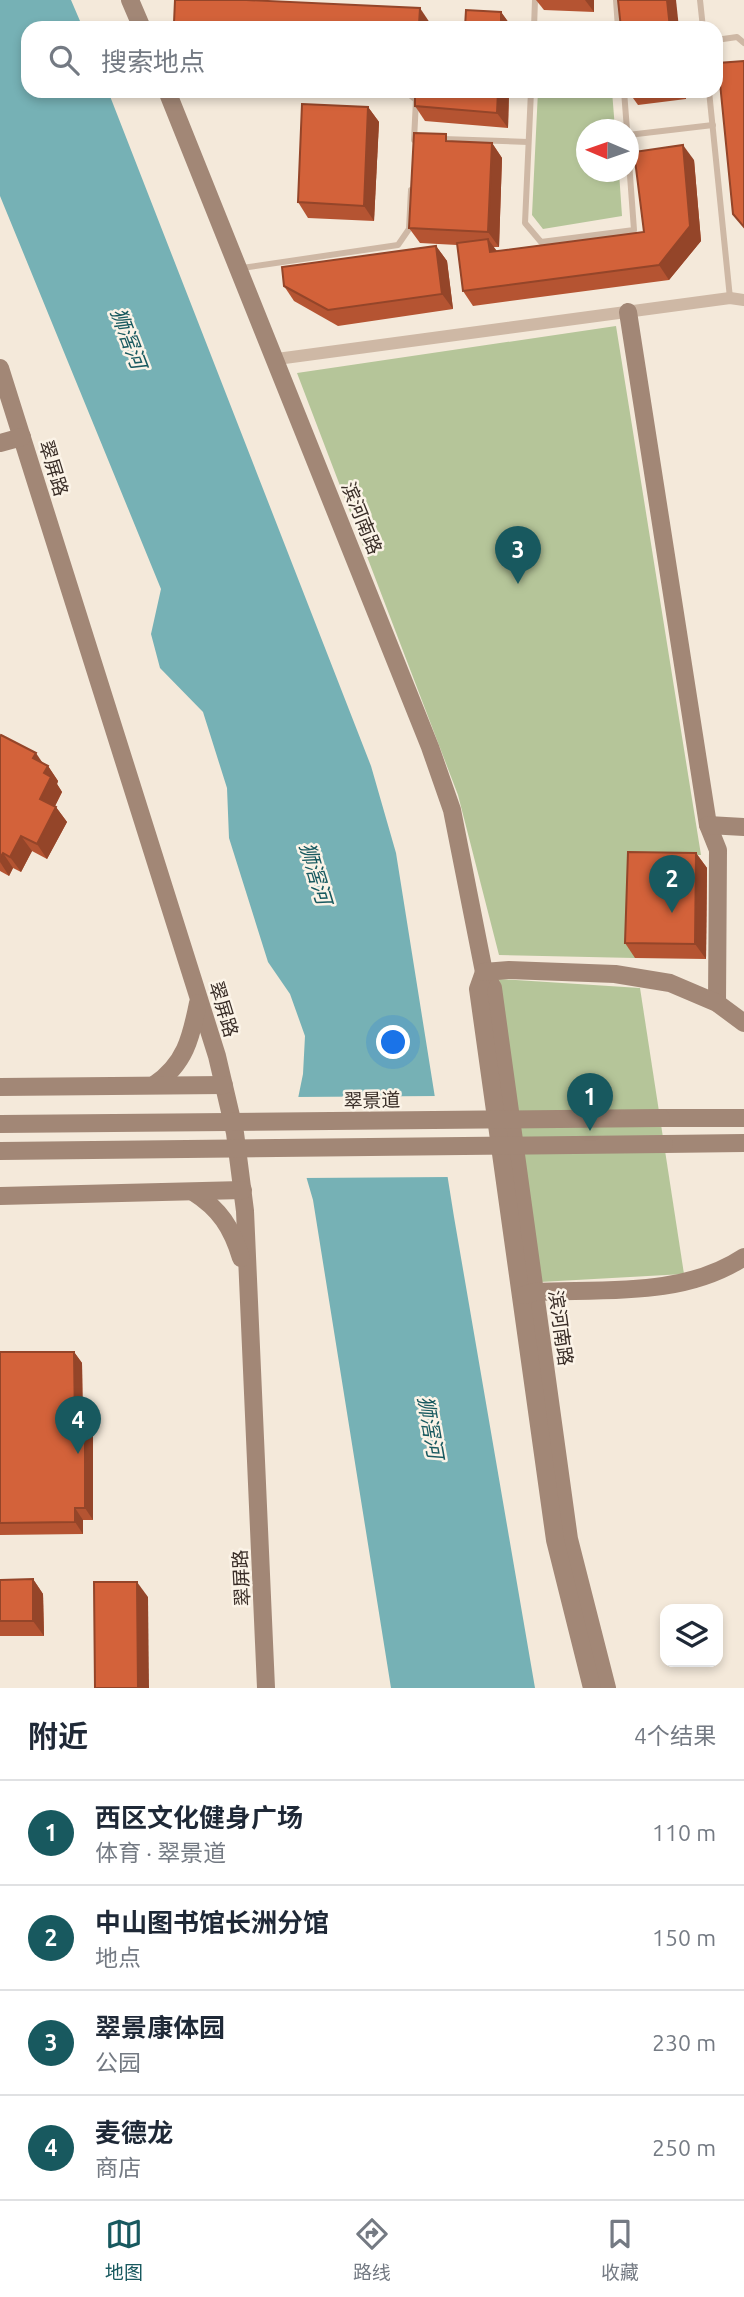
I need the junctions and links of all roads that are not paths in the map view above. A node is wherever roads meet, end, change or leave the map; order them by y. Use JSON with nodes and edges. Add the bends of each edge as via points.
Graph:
{"nodes":[{"id":1,"x":130,"y":0,"type":"edge"},
{"id":2,"x":535,"y":0,"type":"edge"},
{"id":3,"x":615,"y":0,"type":"edge"},
{"id":4,"x":700,"y":0,"type":"edge"},
{"id":5,"x":139,"y":21,"type":"edge"},
{"id":6,"x":534,"y":21,"type":"edge"},
{"id":7,"x":617,"y":21,"type":"edge"},
{"id":8,"x":702,"y":21,"type":"edge"},
{"id":9,"x":723,"y":39,"type":"edge"},
{"id":10,"x":744,"y":43,"type":"edge"},
{"id":11,"x":170,"y":98,"type":"edge"},
{"id":12,"x":414,"y":98,"type":"edge"},
{"id":13,"x":531,"y":98,"type":"edge"},
{"id":14,"x":625,"y":98,"type":"edge"},
{"id":15,"x":710,"y":98,"type":"edge"},
{"id":16,"x":627,"y":119,"type":"edge"},
{"id":17,"x":713,"y":125,"type":"junction"},
{"id":18,"x":639,"y":131,"type":"edge"},
{"id":19,"x":415,"y":138,"type":"junction"},
{"id":20,"x":427,"y":138,"type":"edge"},
{"id":21,"x":440,"y":139,"type":"edge"},
{"id":22,"x":528,"y":142,"type":"junction"},
{"id":23,"x":414,"y":151,"type":"edge"},
{"id":24,"x":412,"y":177,"type":"edge"},
{"id":25,"x":630,"y":182,"type":"edge"},
{"id":26,"x":240,"y":268,"type":"junction"},
{"id":27,"x":730,"y":298,"type":"junction"},
{"id":28,"x":744,"y":300,"type":"edge"},
{"id":29,"x":628,"y":312,"type":"junction"},
{"id":30,"x":277,"y":359,"type":"junction"},
{"id":31,"x":0,"y":368,"type":"edge"},
{"id":32,"x":22,"y":437,"type":"junction"},
{"id":33,"x":0,"y":443,"type":"edge"},
{"id":34,"x":708,"y":825,"type":"junction"},
{"id":35,"x":744,"y":827,"type":"edge"},
{"id":36,"x":484,"y":972,"type":"junction"},
{"id":37,"x":199,"y":999,"type":"junction"},
{"id":38,"x":717,"y":1003,"type":"junction"},
{"id":39,"x":744,"y":1023,"type":"edge"},
{"id":40,"x":154,"y":1085,"type":"junction"},
{"id":41,"x":224,"y":1085,"type":"junction"},
{"id":42,"x":0,"y":1087,"type":"edge"},
{"id":43,"x":744,"y":1118,"type":"edge"},
{"id":44,"x":0,"y":1124,"type":"edge"},
{"id":45,"x":744,"y":1143,"type":"edge"},
{"id":46,"x":0,"y":1151,"type":"edge"},
{"id":47,"x":243,"y":1190,"type":"junction"},
{"id":48,"x":193,"y":1192,"type":"junction"},
{"id":49,"x":0,"y":1196,"type":"edge"},
{"id":50,"x":744,"y":1257,"type":"edge"},
{"id":51,"x":248,"y":1282,"type":"junction"},
{"id":52,"x":528,"y":1294,"type":"junction"},
{"id":53,"x":266,"y":1688,"type":"edge"},
{"id":54,"x":592,"y":1688,"type":"edge"},
{"id":55,"x":607,"y":1688,"type":"edge"}],
"edges":[{"from":1,"to":5,"type":"street"},
{"from":2,"to":6,"type":"lane"},
{"from":3,"to":7,"type":"lane"},
{"from":4,"to":8,"type":"lane"},
{"from":9,"to":10,"type":"lane","via":[[737,37]]},
{"from":11,"to":26,"type":"street","name":"滨河南路"},
{"from":12,"to":19,"type":"lane"},
{"from":13,"to":22,"type":"lane"},
{"from":14,"to":16,"type":"lane"},
{"from":15,"to":17,"type":"lane"},
{"from":17,"to":18,"type":"lane"},
{"from":17,"to":27,"type":"lane"},
{"from":19,"to":20,"type":"lane"},
{"from":19,"to":23,"type":"lane"},
{"from":21,"to":22,"type":"lane"},
{"from":22,"to":25,"type":"lane","via":[[525,223],[541,242],[634,230]]},
{"from":24,"to":26,"type":"lane","via":[[409,229],[398,245]]},
{"from":26,"to":30,"type":"street","name":"滨河南路"},
{"from":27,"to":28,"type":"street"},
{"from":27,"to":29,"type":"street"},
{"from":29,"to":30,"type":"street"},
{"from":29,"to":34,"type":"street"},
{"from":30,"to":36,"type":"street","name":"滨河南路","via":[[452,810]]},
{"from":31,"to":32,"type":"street","name":"翠屏路"},
{"from":32,"to":33,"type":"street"},
{"from":32,"to":37,"type":"street","name":"翠屏路"},
{"from":34,"to":35,"type":"street"},
{"from":34,"to":38,"type":"street","via":[[718,850]]},
{"from":36,"to":38,"type":"street","via":[[615,974],[670,983]]},
{"from":36,"to":52,"type":"street","name":"滨河南路","via":[[478,989]]},
{"from":37,"to":40,"type":"street","via":[[182,1059]]},
{"from":37,"to":41,"type":"street","name":"翠屏路"},
{"from":38,"to":39,"type":"street"},
{"from":40,"to":41,"type":"street"},
{"from":40,"to":42,"type":"street"},
{"from":41,"to":47,"type":"street","name":"翠屏路"},
{"from":43,"to":44,"type":"street","name":"翠景道","bridge":true},
{"from":45,"to":46,"type":"street","bridge":true},
{"from":47,"to":48,"type":"street"},
{"from":47,"to":51,"type":"street","name":"翠屏路"},
{"from":48,"to":49,"type":"street"},
{"from":48,"to":51,"type":"street","via":[[228,1224]]},
{"from":50,"to":52,"type":"street","via":[[721,1272],[669,1286]]},
{"from":51,"to":53,"type":"street","name":"翠屏路"},
{"from":52,"to":54,"type":"street","name":"滨河南路","via":[[555,1540]]},
{"from":52,"to":55,"type":"street","name":"滨河南路","via":[[569,1539]]}]}
